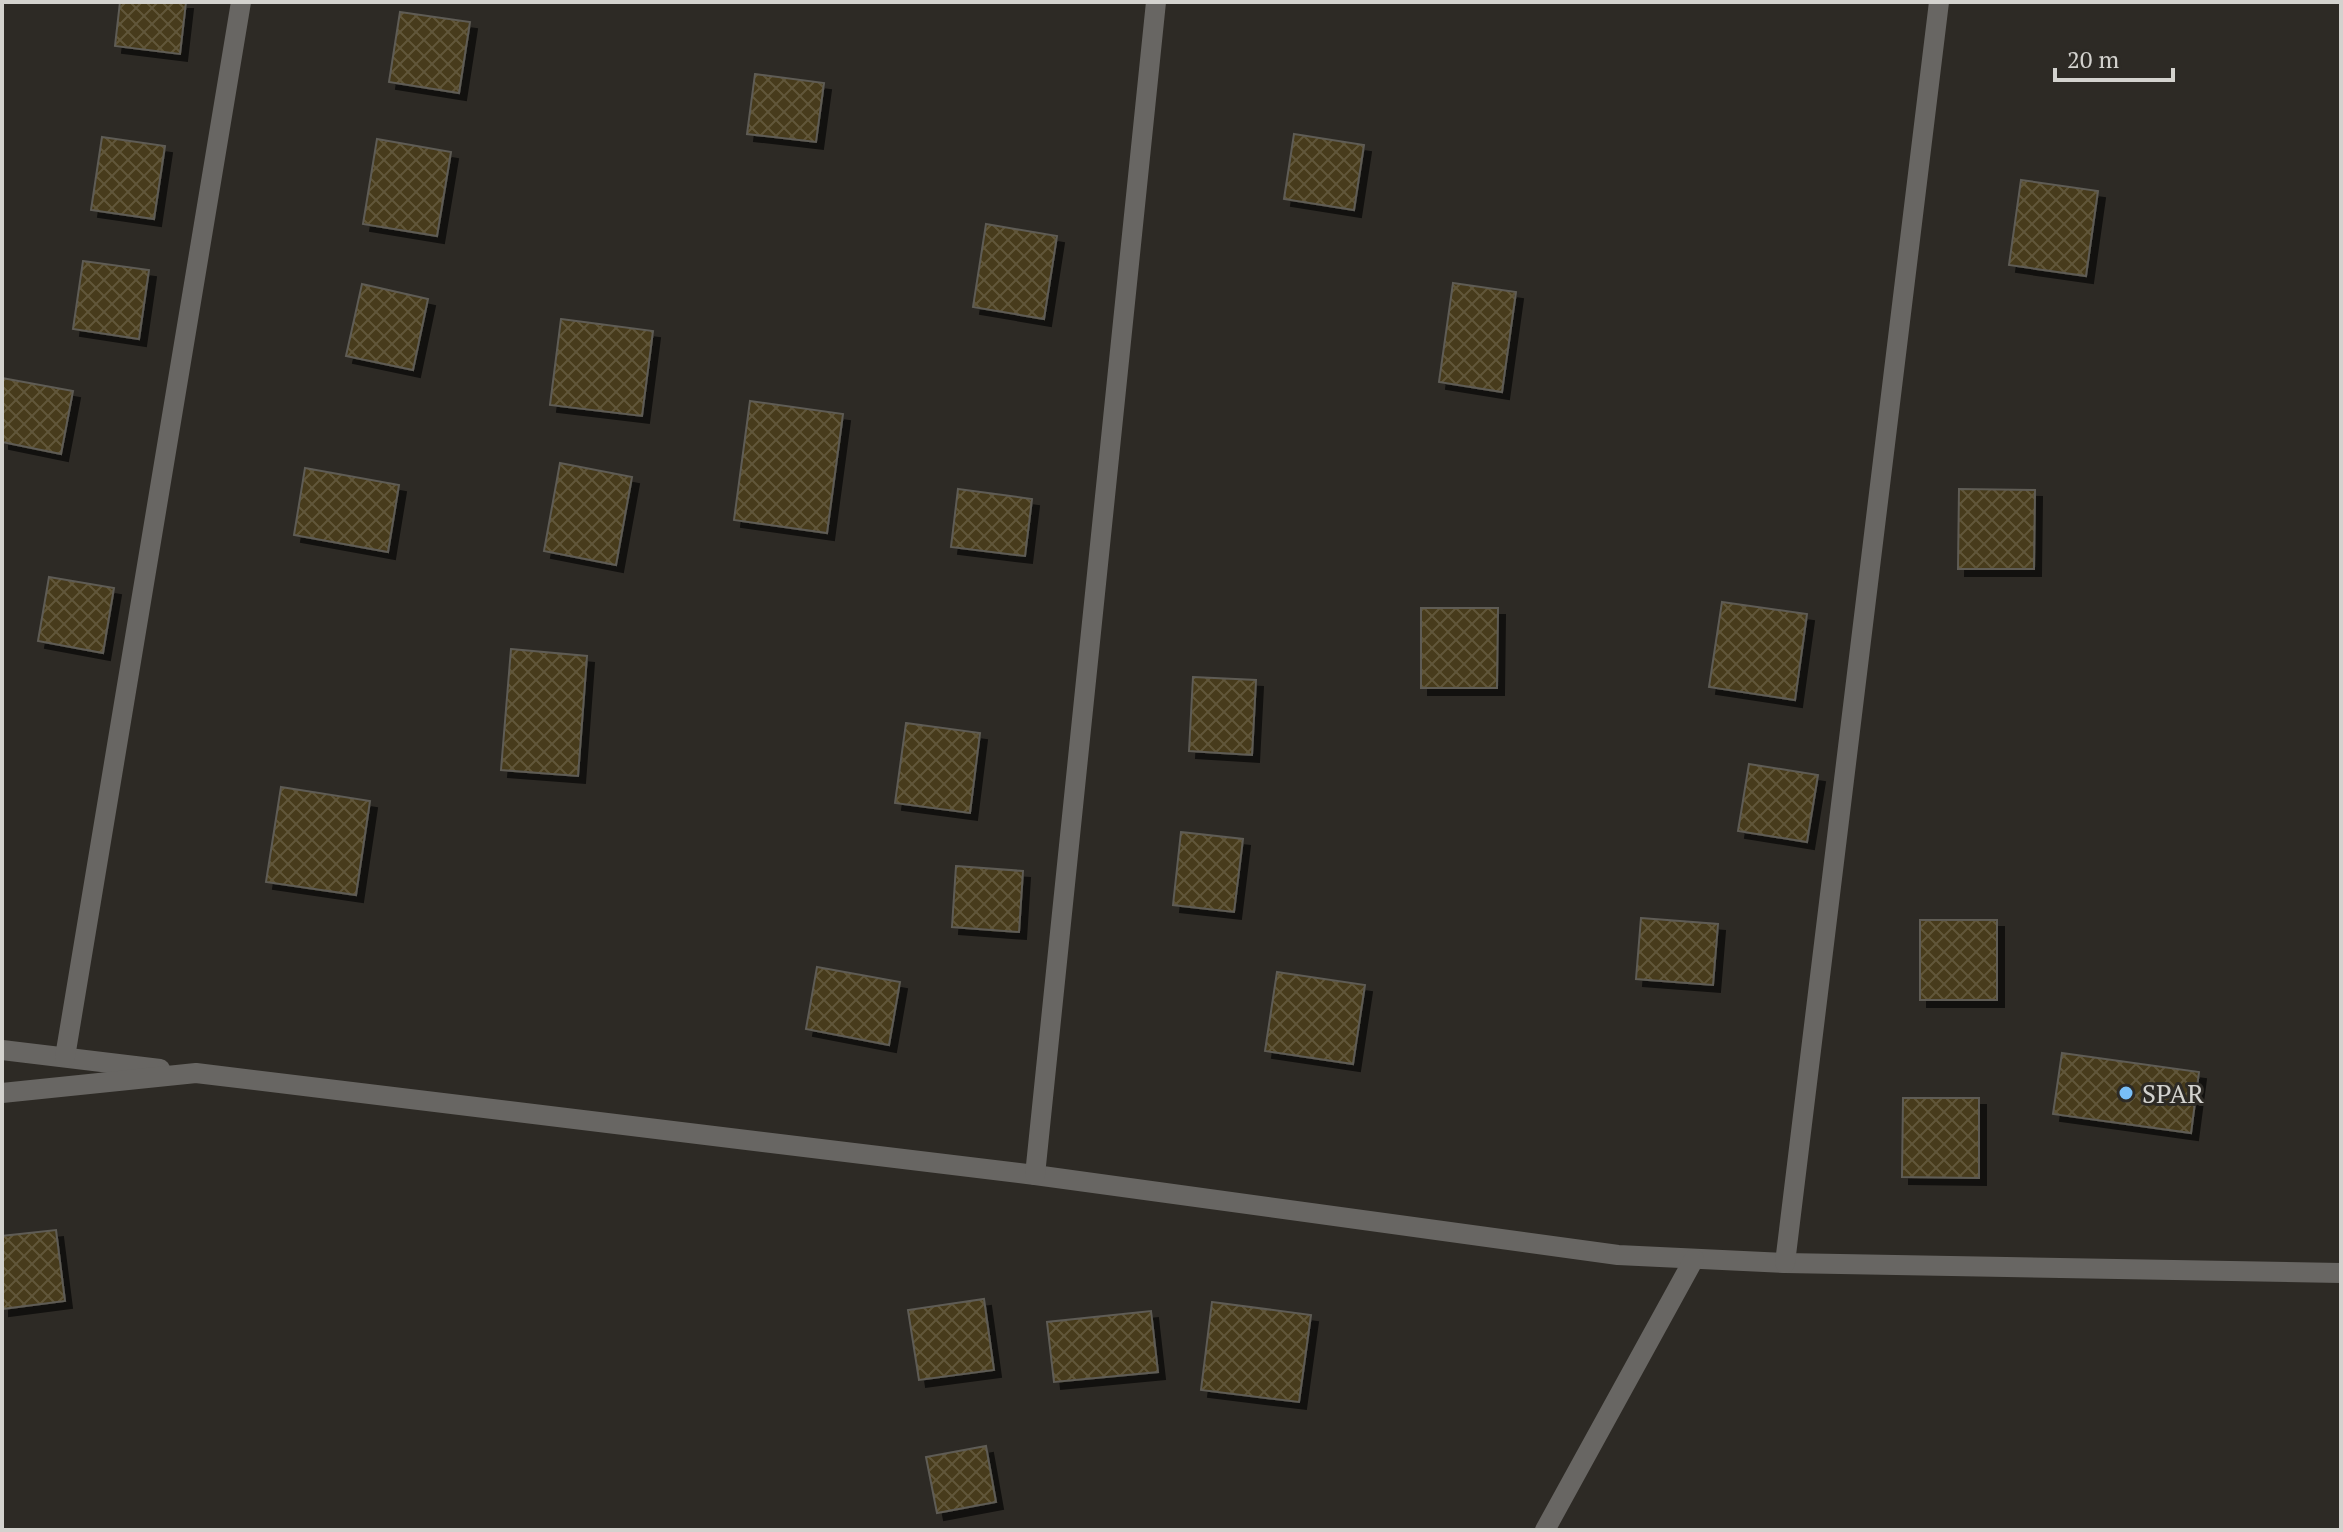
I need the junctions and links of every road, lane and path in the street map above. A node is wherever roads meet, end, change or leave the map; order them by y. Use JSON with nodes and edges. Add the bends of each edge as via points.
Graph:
{"nodes":[{"id":1,"x":241,"y":2,"type":"edge"},
{"id":2,"x":1156,"y":2,"type":"edge"},
{"id":3,"x":1939,"y":2,"type":"edge"},
{"id":4,"x":2,"y":1050,"type":"edge"},
{"id":5,"x":65,"y":1057,"type":"junction"},
{"id":6,"x":196,"y":1073,"type":"junction"},
{"id":7,"x":2,"y":1093,"type":"edge"},
{"id":8,"x":1035,"y":1175,"type":"junction"},
{"id":9,"x":1694,"y":1259,"type":"junction"},
{"id":10,"x":1785,"y":1263,"type":"junction"},
{"id":11,"x":2341,"y":1273,"type":"edge"},
{"id":12,"x":1545,"y":1530,"type":"edge"}],
"edges":[{"from":1,"to":5,"type":"street"},
{"from":2,"to":8,"type":"street"},
{"from":3,"to":10,"type":"street"},
{"from":4,"to":5,"type":"street"},
{"from":5,"to":6,"type":"street"},
{"from":6,"to":7,"type":"street"},
{"from":6,"to":8,"type":"street"},
{"from":8,"to":9,"type":"street","via":[[1618,1255]]},
{"from":9,"to":10,"type":"street"},
{"from":9,"to":12,"type":"street"},
{"from":10,"to":11,"type":"street"}]}
